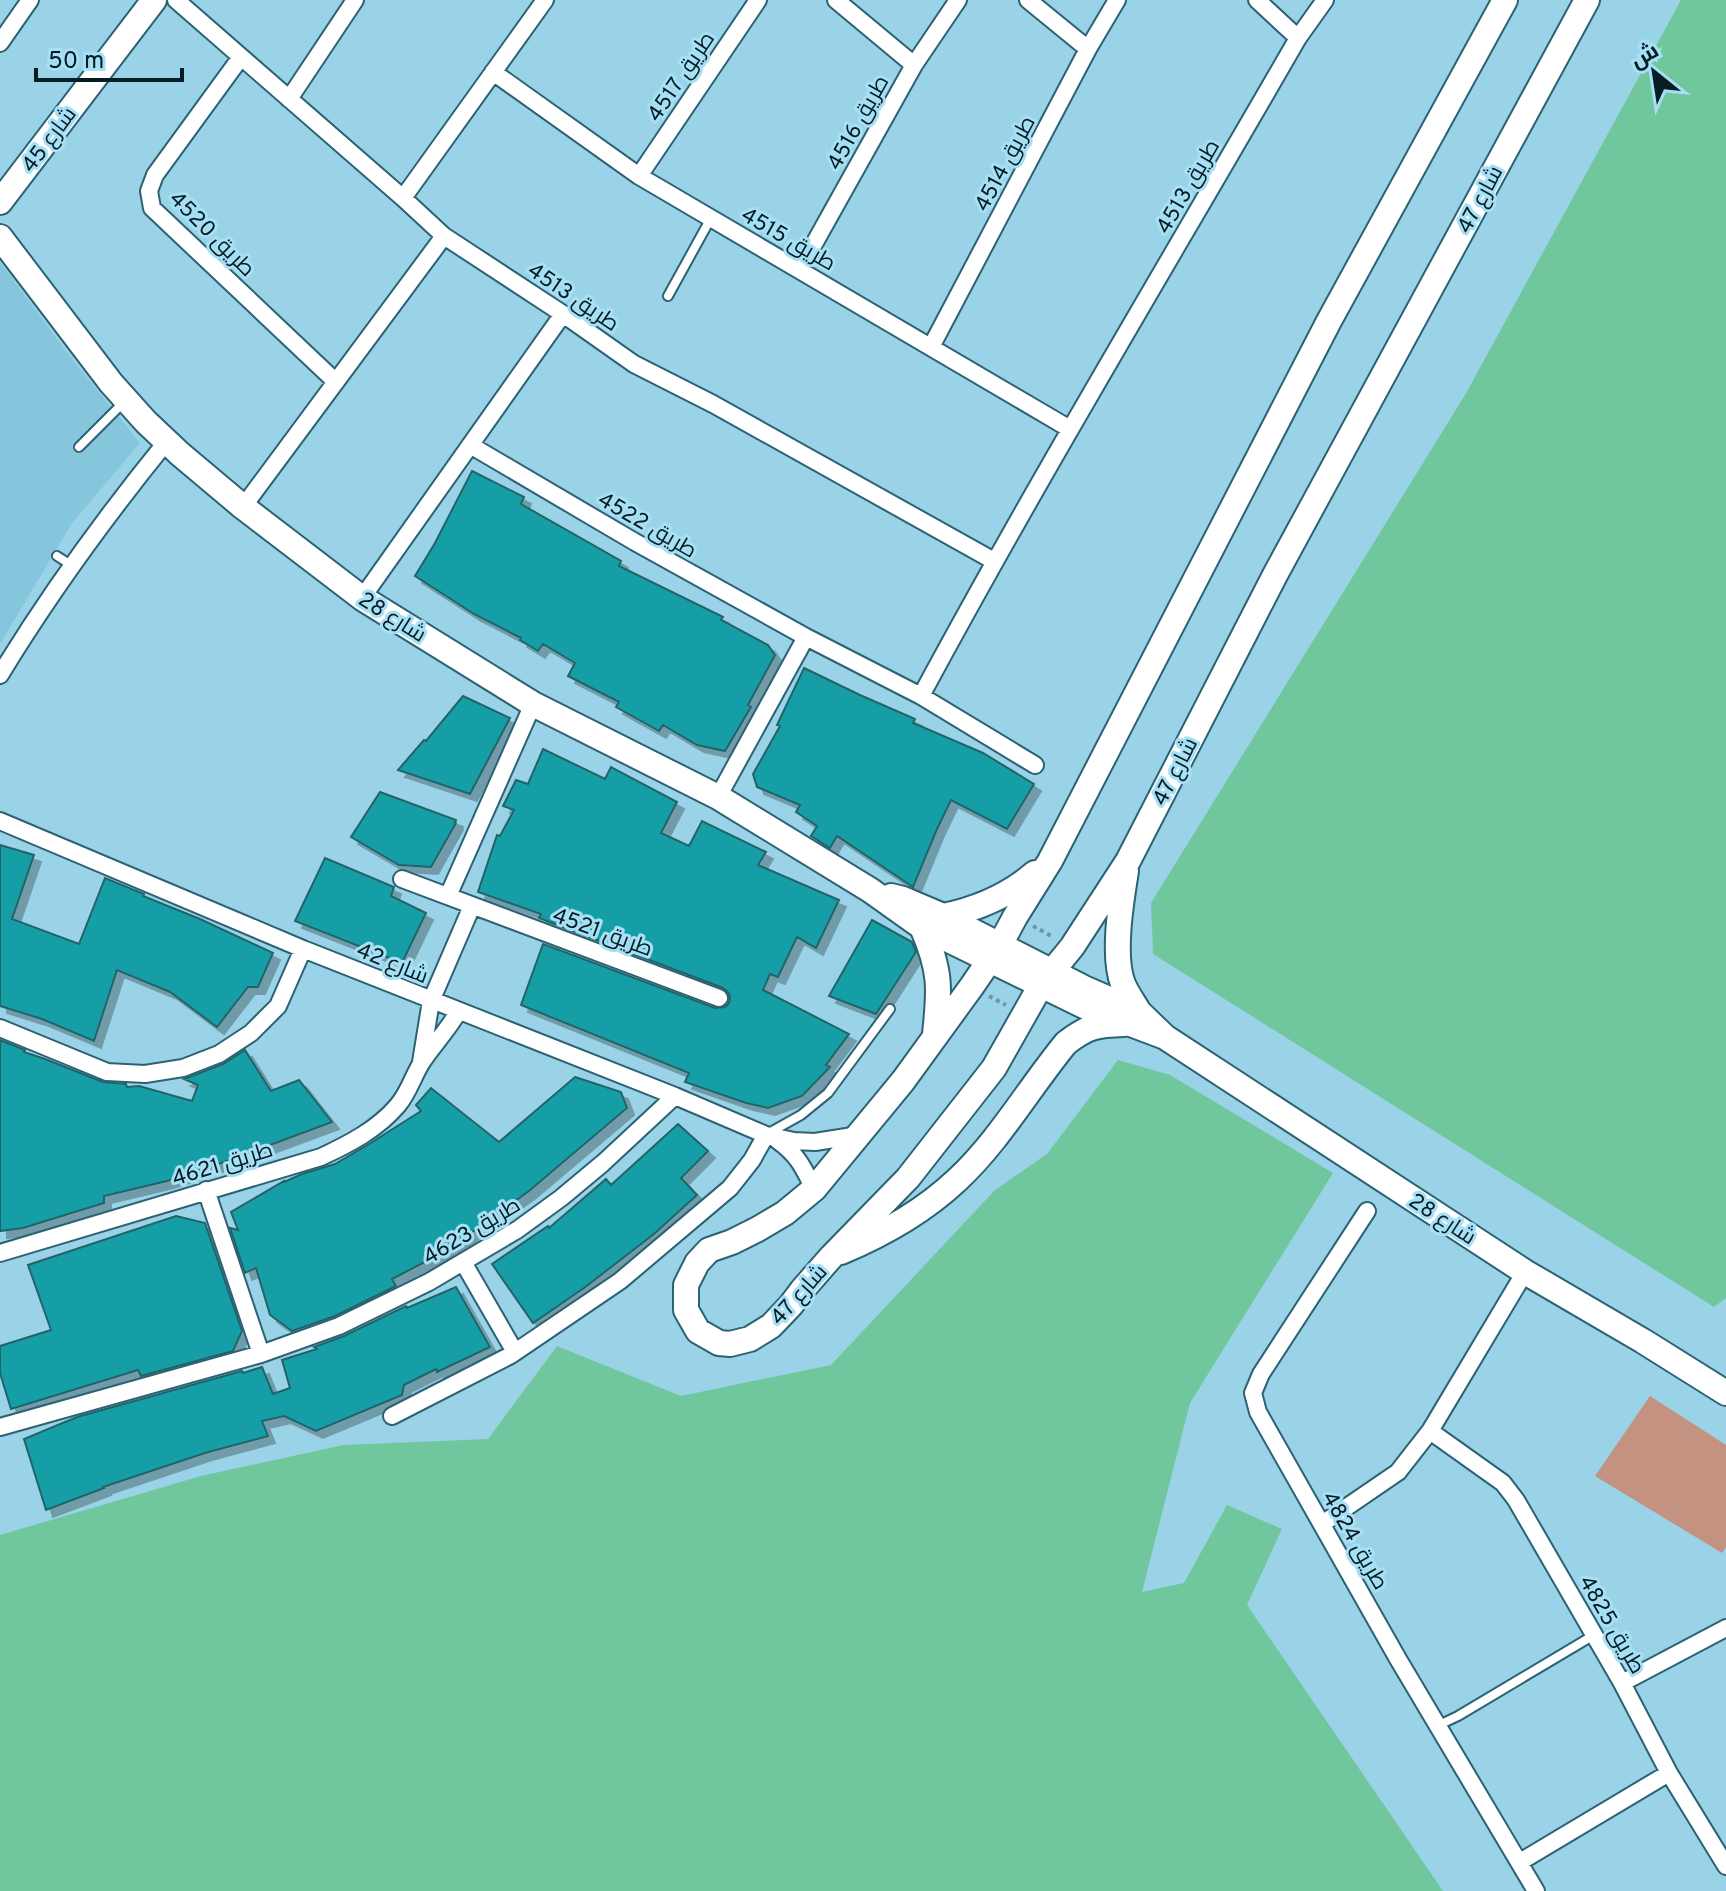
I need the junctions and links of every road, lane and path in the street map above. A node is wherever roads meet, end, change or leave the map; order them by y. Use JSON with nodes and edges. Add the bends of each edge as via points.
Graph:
{"nodes":[{"id":1,"x":30,"y":0,"type":"edge"},
{"id":2,"x":154,"y":0,"type":"edge"},
{"id":3,"x":176,"y":0,"type":"edge"},
{"id":4,"x":355,"y":0,"type":"edge"},
{"id":5,"x":545,"y":0,"type":"edge"},
{"id":6,"x":758,"y":0,"type":"edge"},
{"id":7,"x":836,"y":0,"type":"edge"},
{"id":8,"x":958,"y":0,"type":"edge"},
{"id":9,"x":1028,"y":0,"type":"edge"},
{"id":10,"x":1117,"y":0,"type":"edge"},
{"id":11,"x":1257,"y":0,"type":"edge"},
{"id":12,"x":1325,"y":0,"type":"edge"},
{"id":13,"x":1505,"y":0,"type":"edge"},
{"id":14,"x":1587,"y":0,"type":"edge"},
{"id":15,"x":1298,"y":38,"type":"junction"},
{"id":16,"x":0,"y":43,"type":"edge"},
{"id":17,"x":1088,"y":49,"type":"junction"},
{"id":18,"x":241,"y":57,"type":"junction"},
{"id":19,"x":914,"y":65,"type":"junction"},
{"id":20,"x":493,"y":72,"type":"junction"},
{"id":21,"x":289,"y":99,"type":"junction"},
{"id":22,"x":639,"y":176,"type":"junction"},
{"id":23,"x":403,"y":198,"type":"junction"},
{"id":24,"x":0,"y":202,"type":"edge"},
{"id":25,"x":711,"y":218,"type":"junction"},
{"id":26,"x":444,"y":236,"type":"junction"},
{"id":27,"x":0,"y":237,"type":"edge"},
{"id":28,"x":800,"y":269,"type":"junction"},
{"id":29,"x":668,"y":296,"type":"dead end"},
{"id":30,"x":563,"y":314,"type":"junction"},
{"id":31,"x":931,"y":347,"type":"junction"},
{"id":32,"x":336,"y":382,"type":"junction"},
{"id":33,"x":126,"y":400,"type":"junction"},
{"id":34,"x":1070,"y":429,"type":"junction"},
{"id":35,"x":167,"y":441,"type":"junction"},
{"id":36,"x":470,"y":445,"type":"junction"},
{"id":37,"x":79,"y":447,"type":"dead end"},
{"id":38,"x":243,"y":507,"type":"junction"},
{"id":39,"x":994,"y":561,"type":"junction"},
{"id":40,"x":362,"y":598,"type":"junction"},
{"id":41,"x":806,"y":637,"type":"junction"},
{"id":42,"x":0,"y":675,"type":"edge"},
{"id":43,"x":921,"y":696,"type":"junction"},
{"id":44,"x":533,"y":704,"type":"junction"},
{"id":45,"x":1035,"y":765,"type":"dead end"},
{"id":46,"x":718,"y":797,"type":"junction"},
{"id":47,"x":0,"y":821,"type":"edge"},
{"id":48,"x":1050,"y":861,"type":"junction"},
{"id":49,"x":1128,"y":861,"type":"junction"},
{"id":50,"x":402,"y":879,"type":"dead end"},
{"id":51,"x":448,"y":896,"type":"junction"},
{"id":52,"x":472,"y":906,"type":"junction"},
{"id":53,"x":1015,"y":917,"type":"junction"},
{"id":54,"x":932,"y":922,"type":"junction"},
{"id":55,"x":1072,"y":947,"type":"junction"},
{"id":56,"x":303,"y":949,"type":"junction"},
{"id":57,"x":994,"y":953,"type":"junction"},
{"id":58,"x":1047,"y":978,"type":"junction"},
{"id":59,"x":719,"y":998,"type":"dead end"},
{"id":60,"x":431,"y":1001,"type":"junction"},
{"id":61,"x":890,"y":1009,"type":"dead end"},
{"id":62,"x":458,"y":1012,"type":"junction"},
{"id":63,"x":1133,"y":1018,"type":"junction"},
{"id":64,"x":0,"y":1028,"type":"edge"},
{"id":65,"x":934,"y":1037,"type":"junction"},
{"id":66,"x":421,"y":1064,"type":"junction"},
{"id":67,"x":675,"y":1096,"type":"junction"},
{"id":68,"x":859,"y":1135,"type":"junction"},
{"id":69,"x":769,"y":1136,"type":"junction"},
{"id":70,"x":814,"y":1189,"type":"junction"},
{"id":71,"x":206,"y":1190,"type":"junction"},
{"id":72,"x":1367,"y":1211,"type":"dead end"},
{"id":73,"x":0,"y":1253,"type":"edge"},
{"id":74,"x":832,"y":1256,"type":"junction"},
{"id":75,"x":463,"y":1262,"type":"junction"},
{"id":76,"x":1525,"y":1272,"type":"junction"},
{"id":77,"x":515,"y":1352,"type":"junction"},
{"id":78,"x":261,"y":1354,"type":"junction"},
{"id":79,"x":1726,"y":1393,"type":"edge"},
{"id":80,"x":392,"y":1416,"type":"dead end"},
{"id":81,"x":0,"y":1427,"type":"edge"},
{"id":82,"x":1430,"y":1431,"type":"junction"},
{"id":83,"x":1322,"y":1524,"type":"junction"},
{"id":84,"x":1726,"y":1628,"type":"edge"},
{"id":85,"x":1594,"y":1635,"type":"junction"},
{"id":86,"x":1622,"y":1683,"type":"junction"},
{"id":87,"x":1439,"y":1725,"type":"junction"},
{"id":88,"x":1669,"y":1773,"type":"junction"},
{"id":89,"x":1719,"y":1839,"type":"edge"},
{"id":90,"x":1520,"y":1862,"type":"junction"},
{"id":91,"x":1726,"y":1866,"type":"edge"},
{"id":92,"x":1536,"y":1891,"type":"edge"}],
"edges":[{"from":1,"to":16,"type":"street"},
{"from":2,"to":24,"type":"street","name":"شارع 45"},
{"from":3,"to":18,"type":"street","name":"طريق 4513"},
{"from":4,"to":21,"type":"street"},
{"from":5,"to":20,"type":"street"},
{"from":6,"to":22,"type":"street","name":"طريق 4517"},
{"from":7,"to":19,"type":"street"},
{"from":8,"to":19,"type":"street","name":"طريق 4516"},
{"from":9,"to":17,"type":"street"},
{"from":10,"to":17,"type":"street","name":"طريق 4514"},
{"from":11,"to":15,"type":"street"},
{"from":12,"to":15,"type":"street","name":"طريق 4513"},
{"from":13,"to":48,"type":"street","name":"شارع 47","via":[[1329,321]]},
{"from":14,"to":49,"type":"street","name":"شارع 47","via":[[1275,575]]},
{"from":15,"to":34,"type":"street","name":"طريق 4513"},
{"from":17,"to":31,"type":"street","name":"طريق 4514"},
{"from":18,"to":21,"type":"street","name":"طريق 4513"},
{"from":18,"to":32,"type":"street","name":"طريق 4520","via":[[155,175],[149,191],[152,208]]},
{"from":19,"to":28,"type":"street","name":"طريق 4516"},
{"from":20,"to":22,"type":"street","name":"طريق 4515"},
{"from":20,"to":23,"type":"street"},
{"from":21,"to":23,"type":"street","name":"طريق 4513"},
{"from":22,"to":25,"type":"street","name":"طريق 4515"},
{"from":23,"to":26,"type":"street","name":"طريق 4513"},
{"from":25,"to":28,"type":"street","name":"طريق 4515"},
{"from":25,"to":29,"type":"lane"},
{"from":26,"to":30,"type":"street","name":"طريق 4513"},
{"from":26,"to":32,"type":"street"},
{"from":27,"to":33,"type":"street","name":"شارع 28"},
{"from":28,"to":31,"type":"street","name":"طريق 4515"},
{"from":30,"to":36,"type":"street"},
{"from":30,"to":39,"type":"street","name":"طريق 4513","via":[[634,364]]},
{"from":31,"to":34,"type":"street","name":"طريق 4515"},
{"from":32,"to":38,"type":"street"},
{"from":33,"to":35,"type":"street","name":"شارع 28"},
{"from":33,"to":37,"type":"lane"},
{"from":34,"to":39,"type":"street","name":"طريق 4513"},
{"from":35,"to":38,"type":"street","name":"شارع 28"},
{"from":35,"to":42,"type":"street","via":[[102,523],[64,561]]},
{"from":36,"to":40,"type":"street"},
{"from":36,"to":41,"type":"street","name":"طريق 4522"},
{"from":38,"to":40,"type":"street","name":"شارع 28"},
{"from":39,"to":43,"type":"street","name":"طريق 4513"},
{"from":40,"to":44,"type":"street","name":"شارع 28"},
{"from":41,"to":43,"type":"street","name":"طريق 4522"},
{"from":41,"to":46,"type":"street"},
{"from":43,"to":45,"type":"street","name":"طريق 4522"},
{"from":44,"to":46,"type":"street","name":"شارع 28"},
{"from":44,"to":51,"type":"street"},
{"from":46,"to":54,"type":"street","name":"شارع 28"},
{"from":47,"to":56,"type":"street","name":"شارع 42"},
{"from":48,"to":53,"type":"street","name":"شارع 47"},
{"from":48,"to":54,"type":"street","via":[[1007,894]]},
{"from":49,"to":55,"type":"street","name":"شارع 47"},
{"from":49,"to":63,"type":"street","via":[[1118,958]]},
{"from":50,"to":51,"type":"street","name":"طريق 4521"},
{"from":51,"to":52,"type":"street","name":"طريق 4521"},
{"from":52,"to":59,"type":"street","name":"طريق 4521"},
{"from":52,"to":60,"type":"street"},
{"from":53,"to":55,"type":"path"},
{"from":53,"to":57,"type":"street","name":"شارع 47"},
{"from":54,"to":57,"type":"street","name":"شارع 28"},
{"from":54,"to":65,"type":"street","via":[[930,946],[940,985]]},
{"from":55,"to":58,"type":"street","name":"شارع 47"},
{"from":56,"to":60,"type":"street","name":"شارع 42"},
{"from":56,"to":64,"type":"street","via":[[278,1006],[251,1033],[219,1054],[183,1068],[107,1072]]},
{"from":57,"to":58,"type":"street","name":"شارع 28"},
{"from":57,"to":65,"type":"street","name":"شارع 47"},
{"from":58,"to":63,"type":"street","name":"شارع 28","via":[[1084,988]]},
{"from":58,"to":74,"type":"street","name":"شارع 47","via":[[994,1068],[908,1178]]},
{"from":60,"to":62,"type":"street","name":"شارع 42"},
{"from":60,"to":66,"type":"street","name":"طريق 4621"},
{"from":61,"to":69,"type":"lane","via":[[828,1093]]},
{"from":62,"to":66,"type":"street","name":"طريق 4621"},
{"from":62,"to":67,"type":"street","name":"شارع 42"},
{"from":63,"to":74,"type":"street","via":[[1097,1025],[1066,1043],[959,1179],[878,1237]]},
{"from":63,"to":76,"type":"street","name":"شارع 28"},
{"from":65,"to":68,"type":"street","name":"شارع 47"},
{"from":66,"to":71,"type":"street","name":"طريق 4621","via":[[398,1105],[363,1135],[321,1157]]},
{"from":67,"to":69,"type":"street","name":"شارع 42"},
{"from":67,"to":75,"type":"street","name":"طريق 4623","via":[[561,1198]]},
{"from":68,"to":69,"type":"street","name":"شارع 42","via":[[815,1142]]},
{"from":68,"to":70,"type":"street","name":"شارع 47"},
{"from":69,"to":70,"type":"street","name":"شارع 42","via":[[801,1161]]},
{"from":69,"to":77,"type":"street","via":[[730,1188],[701,1213],[620,1281]]},
{"from":70,"to":74,"type":"street","name":"شارع 47","via":[[758,1229],[709,1250],[686,1285],[686,1310],[698,1331],[719,1343],[750,1339],[771,1326]]},
{"from":71,"to":73,"type":"street","name":"طريق 4621"},
{"from":71,"to":78,"type":"street"},
{"from":72,"to":83,"type":"street","name":"طريق 4824","via":[[1253,1393],[1258,1412]]},
{"from":75,"to":77,"type":"street"},
{"from":75,"to":78,"type":"street","name":"طريق 4623","via":[[339,1326]]},
{"from":76,"to":79,"type":"street","name":"شارع 28"},
{"from":76,"to":82,"type":"street"},
{"from":77,"to":80,"type":"street"},
{"from":78,"to":81,"type":"street"},
{"from":82,"to":83,"type":"street","via":[[1398,1472]]},
{"from":82,"to":85,"type":"street","name":"طريق 4825","via":[[1510,1491]]},
{"from":83,"to":87,"type":"street","name":"طريق 4824"},
{"from":84,"to":86,"type":"street"},
{"from":85,"to":86,"type":"street","name":"طريق 4825"},
{"from":85,"to":87,"type":"lane"},
{"from":86,"to":88,"type":"street","name":"طريق 4825"},
{"from":87,"to":90,"type":"street","name":"طريق 4824"},
{"from":88,"to":89,"type":"street","name":"طريق 4825"},
{"from":88,"to":90,"type":"street"},
{"from":89,"to":91,"type":"street","name":"طريق 4825"},
{"from":90,"to":92,"type":"street","name":"طريق 4824"}]}
